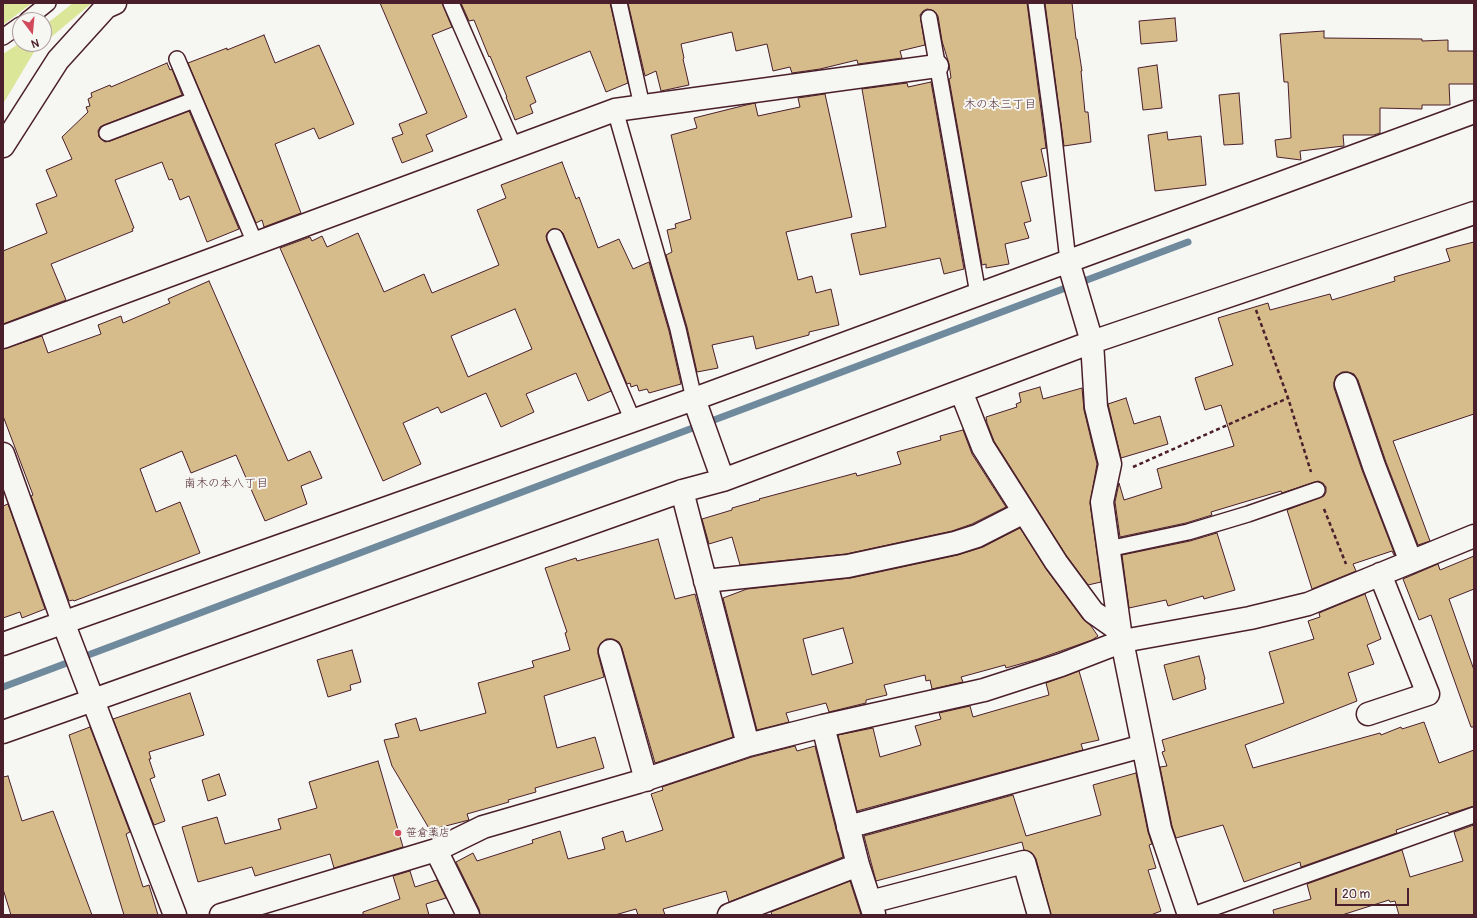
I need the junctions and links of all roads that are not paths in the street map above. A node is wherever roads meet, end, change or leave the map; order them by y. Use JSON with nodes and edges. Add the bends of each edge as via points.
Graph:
{"nodes":[{"id":1,"x":48,"y":3,"type":"edge"},
{"id":2,"x":116,"y":3,"type":"edge"},
{"id":3,"x":451,"y":3,"type":"edge"},
{"id":4,"x":619,"y":3,"type":"edge"},
{"id":5,"x":1036,"y":3,"type":"edge"},
{"id":6,"x":37,"y":12,"type":"edge"},
{"id":7,"x":929,"y":18,"type":"dead end"},
{"id":8,"x":12,"y":31,"type":"edge"},
{"id":9,"x":3,"y":38,"type":"edge"},
{"id":10,"x":177,"y":59,"type":"dead end"},
{"id":11,"x":937,"y":66,"type":"junction"},
{"id":12,"x":194,"y":100,"type":"junction"},
{"id":13,"x":642,"y":106,"type":"junction"},
{"id":14,"x":615,"y":110,"type":"junction"},
{"id":15,"x":1474,"y":112,"type":"edge"},
{"id":16,"x":107,"y":133,"type":"dead end"},
{"id":17,"x":3,"y":146,"type":"edge"},
{"id":18,"x":514,"y":147,"type":"junction"},
{"id":19,"x":1474,"y":213,"type":"edge"},
{"id":20,"x":555,"y":237,"type":"dead end"},
{"id":21,"x":255,"y":243,"type":"junction"},
{"id":22,"x":1068,"y":261,"type":"junction"},
{"id":23,"x":978,"y":294,"type":"junction"},
{"id":24,"x":3,"y":337,"type":"edge"},
{"id":25,"x":1092,"y":342,"type":"junction"},
{"id":26,"x":1346,"y":384,"type":"dead end"},
{"id":27,"x":961,"y":391,"type":"junction"},
{"id":28,"x":694,"y":399,"type":"junction"},
{"id":29,"x":633,"y":421,"type":"junction"},
{"id":30,"x":3,"y":454,"type":"edge"},
{"id":31,"x":723,"y":480,"type":"junction"},
{"id":32,"x":1317,"y":490,"type":"road end"},
{"id":33,"x":682,"y":491,"type":"junction"},
{"id":34,"x":1024,"y":512,"type":"junction"},
{"id":35,"x":1474,"y":536,"type":"edge"},
{"id":36,"x":1108,"y":549,"type":"junction"},
{"id":37,"x":1411,"y":562,"type":"junction"},
{"id":38,"x":1380,"y":574,"type":"junction"},
{"id":39,"x":705,"y":581,"type":"junction"},
{"id":40,"x":63,"y":622,"type":"junction"},
{"id":41,"x":1121,"y":636,"type":"junction"},
{"id":42,"x":3,"y":644,"type":"edge"},
{"id":43,"x":610,"y":651,"type":"dead end"},
{"id":44,"x":94,"y":701,"type":"junction"},
{"id":45,"x":1368,"y":714,"type":"dead end"},
{"id":46,"x":823,"y":726,"type":"junction"},
{"id":47,"x":3,"y":732,"type":"edge"},
{"id":48,"x":748,"y":745,"type":"junction"},
{"id":49,"x":1143,"y":746,"type":"junction"},
{"id":50,"x":646,"y":780,"type":"junction"},
{"id":51,"x":1474,"y":815,"type":"edge"},
{"id":52,"x":848,"y":827,"type":"junction"},
{"id":53,"x":436,"y":850,"type":"junction"},
{"id":54,"x":858,"y":865,"type":"junction"},
{"id":55,"x":872,"y":908,"type":"edge"},
{"id":56,"x":175,"y":915,"type":"edge"},
{"id":57,"x":221,"y":915,"type":"edge"},
{"id":58,"x":468,"y":915,"type":"edge"},
{"id":59,"x":729,"y":915,"type":"edge"},
{"id":60,"x":1039,"y":915,"type":"edge"},
{"id":61,"x":1189,"y":915,"type":"edge"},
{"id":62,"x":1193,"y":915,"type":"edge"}],
"edges":[{"from":1,"to":6,"type":"lane"},
{"from":2,"to":17,"type":"street","via":[[106,7],[58,60]]},
{"from":3,"to":18,"type":"lane"},
{"from":4,"to":13,"type":"lane"},
{"from":5,"to":22,"type":"lane"},
{"from":7,"to":11,"type":"lane"},
{"from":8,"to":9,"type":"lane"},
{"from":10,"to":12,"type":"lane"},
{"from":11,"to":13,"type":"street"},
{"from":11,"to":23,"type":"lane"},
{"from":12,"to":16,"type":"lane"},
{"from":12,"to":21,"type":"lane"},
{"from":13,"to":14,"type":"street"},
{"from":14,"to":18,"type":"street"},
{"from":14,"to":28,"type":"lane","via":[[678,329]]},
{"from":15,"to":22,"type":"street"},
{"from":18,"to":21,"type":"street"},
{"from":19,"to":25,"type":"street"},
{"from":20,"to":29,"type":"lane"},
{"from":21,"to":24,"type":"street"},
{"from":22,"to":23,"type":"street"},
{"from":22,"to":25,"type":"street"},
{"from":23,"to":28,"type":"street"},
{"from":25,"to":27,"type":"street"},
{"from":25,"to":36,"type":"street","via":[[1096,407],[1110,464],[1102,502]]},
{"from":26,"to":37,"type":"street"},
{"from":27,"to":31,"type":"street"},
{"from":27,"to":34,"type":"street","via":[[983,447]]},
{"from":28,"to":29,"type":"street"},
{"from":28,"to":31,"type":"street"},
{"from":29,"to":40,"type":"street"},
{"from":30,"to":40,"type":"street"},
{"from":31,"to":33,"type":"street"},
{"from":32,"to":36,"type":"lane","via":[[1188,532]]},
{"from":33,"to":39,"type":"street"},
{"from":33,"to":44,"type":"street"},
{"from":34,"to":39,"type":"street","via":[[977,536],[947,545],[848,566]]},
{"from":34,"to":41,"type":"street","via":[[1056,562],[1093,612]]},
{"from":35,"to":37,"type":"street"},
{"from":36,"to":41,"type":"street"},
{"from":37,"to":38,"type":"street"},
{"from":38,"to":41,"type":"street","via":[[1308,604],[1250,618]]},
{"from":38,"to":45,"type":"street","via":[[1428,694]]},
{"from":39,"to":48,"type":"street"},
{"from":40,"to":42,"type":"street"},
{"from":40,"to":44,"type":"street"},
{"from":41,"to":46,"type":"street","via":[[1061,665],[984,690]]},
{"from":41,"to":49,"type":"street"},
{"from":43,"to":50,"type":"street"},
{"from":44,"to":47,"type":"street"},
{"from":44,"to":56,"type":"street"},
{"from":46,"to":48,"type":"street"},
{"from":46,"to":52,"type":"street"},
{"from":48,"to":50,"type":"street"},
{"from":49,"to":52,"type":"street"},
{"from":49,"to":61,"type":"street","via":[[1160,829]]},
{"from":50,"to":53,"type":"street","via":[[483,827]]},
{"from":51,"to":62,"type":"lane"},
{"from":52,"to":54,"type":"street"},
{"from":53,"to":57,"type":"street"},
{"from":53,"to":58,"type":"street"},
{"from":54,"to":55,"type":"street"},
{"from":54,"to":59,"type":"street"},
{"from":55,"to":60,"type":"street","via":[[1024,862]]}]}
